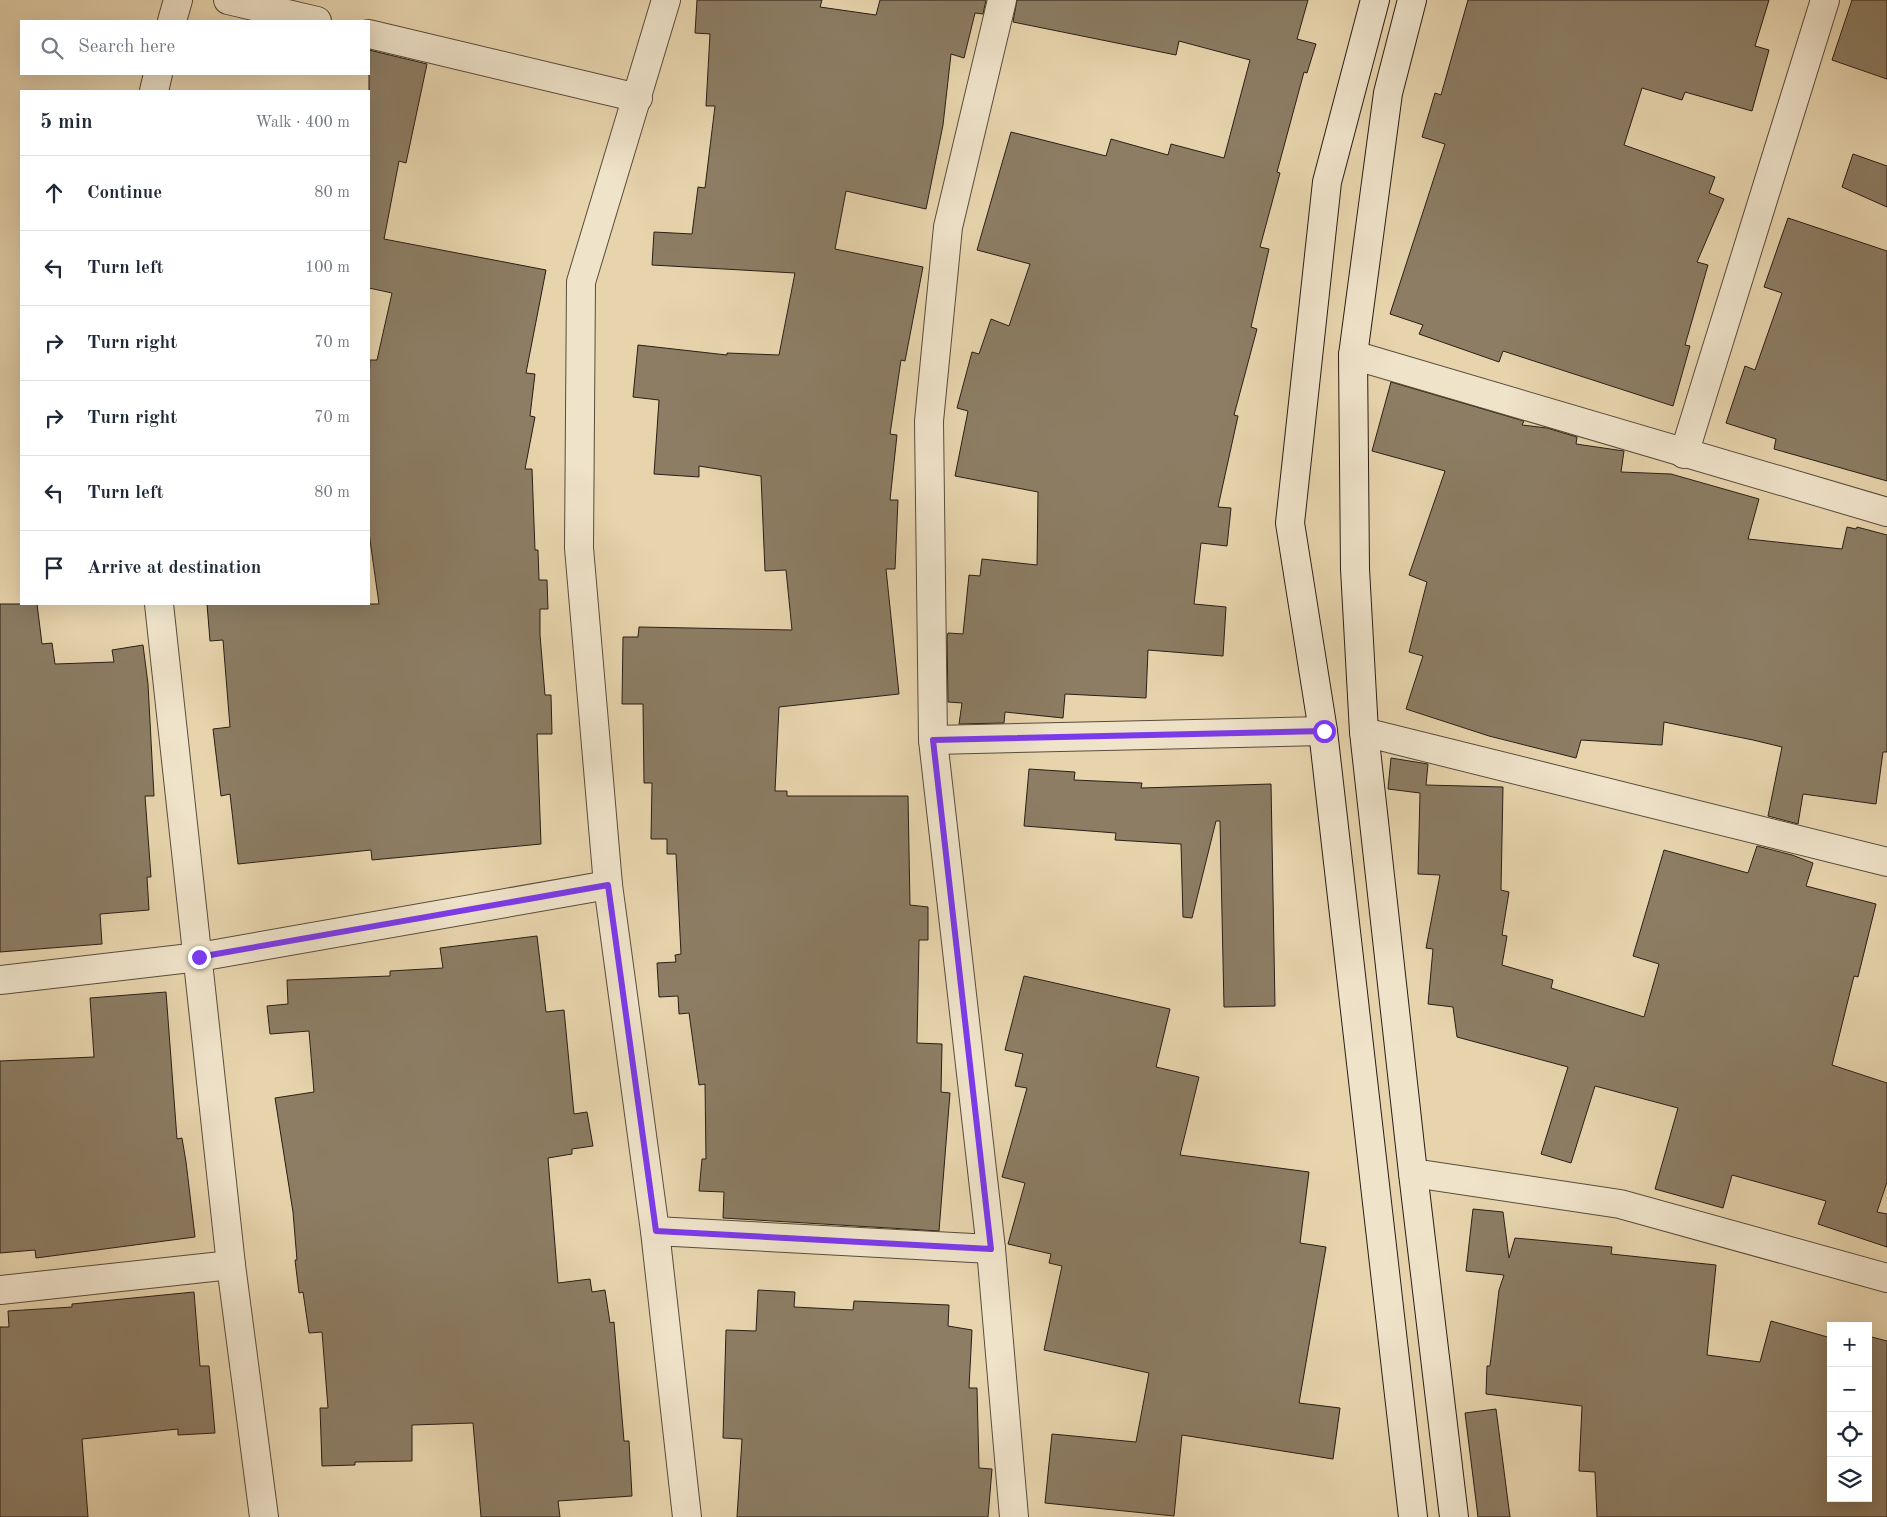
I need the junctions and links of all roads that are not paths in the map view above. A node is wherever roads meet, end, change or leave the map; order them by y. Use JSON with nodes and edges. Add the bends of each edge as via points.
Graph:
{"nodes":[{"id":1,"x":178,"y":0,"type":"edge"},
{"id":2,"x":228,"y":0,"type":"edge"},
{"id":3,"x":666,"y":0,"type":"edge"},
{"id":4,"x":1002,"y":0,"type":"edge"},
{"id":5,"x":1375,"y":0,"type":"edge"},
{"id":6,"x":1412,"y":0,"type":"edge"},
{"id":7,"x":1825,"y":0,"type":"edge"},
{"id":8,"x":172,"y":20,"type":"edge"},
{"id":9,"x":313,"y":20,"type":"edge"},
{"id":10,"x":370,"y":34,"type":"edge"},
{"id":11,"x":158,"y":75,"type":"edge"},
{"id":12,"x":154,"y":90,"type":"edge"},
{"id":13,"x":638,"y":98,"type":"junction"},
{"id":14,"x":1353,"y":355,"type":"junction"},
{"id":15,"x":1684,"y":454,"type":"junction"},
{"id":16,"x":1887,"y":512,"type":"edge"},
{"id":17,"x":159,"y":605,"type":"edge"},
{"id":18,"x":1324,"y":731,"type":"junction"},
{"id":19,"x":1364,"y":732,"type":"junction"},
{"id":20,"x":933,"y":740,"type":"junction"},
{"id":21,"x":1887,"y":862,"type":"edge"},
{"id":22,"x":608,"y":885,"type":"junction"},
{"id":23,"x":199,"y":957,"type":"junction"},
{"id":24,"x":0,"y":980,"type":"edge"},
{"id":25,"x":1413,"y":1173,"type":"junction"},
{"id":26,"x":656,"y":1231,"type":"junction"},
{"id":27,"x":991,"y":1249,"type":"junction"},
{"id":28,"x":232,"y":1265,"type":"junction"},
{"id":29,"x":1887,"y":1278,"type":"edge"},
{"id":30,"x":0,"y":1290,"type":"edge"},
{"id":31,"x":264,"y":1517,"type":"edge"},
{"id":32,"x":687,"y":1517,"type":"edge"},
{"id":33,"x":1014,"y":1517,"type":"edge"},
{"id":34,"x":1413,"y":1517,"type":"edge"},
{"id":35,"x":1454,"y":1517,"type":"edge"}],
"edges":[{"from":1,"to":8,"type":"street"},
{"from":2,"to":9,"type":"street"},
{"from":3,"to":13,"type":"street"},
{"from":4,"to":20,"type":"street","via":[[948,227],[929,422]]},
{"from":5,"to":18,"type":"street","via":[[1327,182],[1290,523]]},
{"from":6,"to":14,"type":"street","via":[[1388,92]]},
{"from":7,"to":15,"type":"street"},
{"from":10,"to":13,"type":"street"},
{"from":11,"to":12,"type":"street"},
{"from":13,"to":22,"type":"street","via":[[581,282],[579,548]]},
{"from":14,"to":15,"type":"street"},
{"from":14,"to":19,"type":"street","via":[[1355,569]]},
{"from":15,"to":16,"type":"street"},
{"from":17,"to":23,"type":"street"},
{"from":18,"to":20,"type":"street"},
{"from":18,"to":34,"type":"street"},
{"from":19,"to":21,"type":"street"},
{"from":19,"to":25,"type":"street"},
{"from":20,"to":27,"type":"street"},
{"from":22,"to":23,"type":"street"},
{"from":22,"to":26,"type":"street"},
{"from":23,"to":24,"type":"street"},
{"from":23,"to":28,"type":"street"},
{"from":25,"to":29,"type":"street","via":[[1620,1204]]},
{"from":25,"to":35,"type":"street"},
{"from":26,"to":27,"type":"street"},
{"from":26,"to":32,"type":"street"},
{"from":27,"to":33,"type":"street"},
{"from":28,"to":30,"type":"street"},
{"from":28,"to":31,"type":"street"}]}
